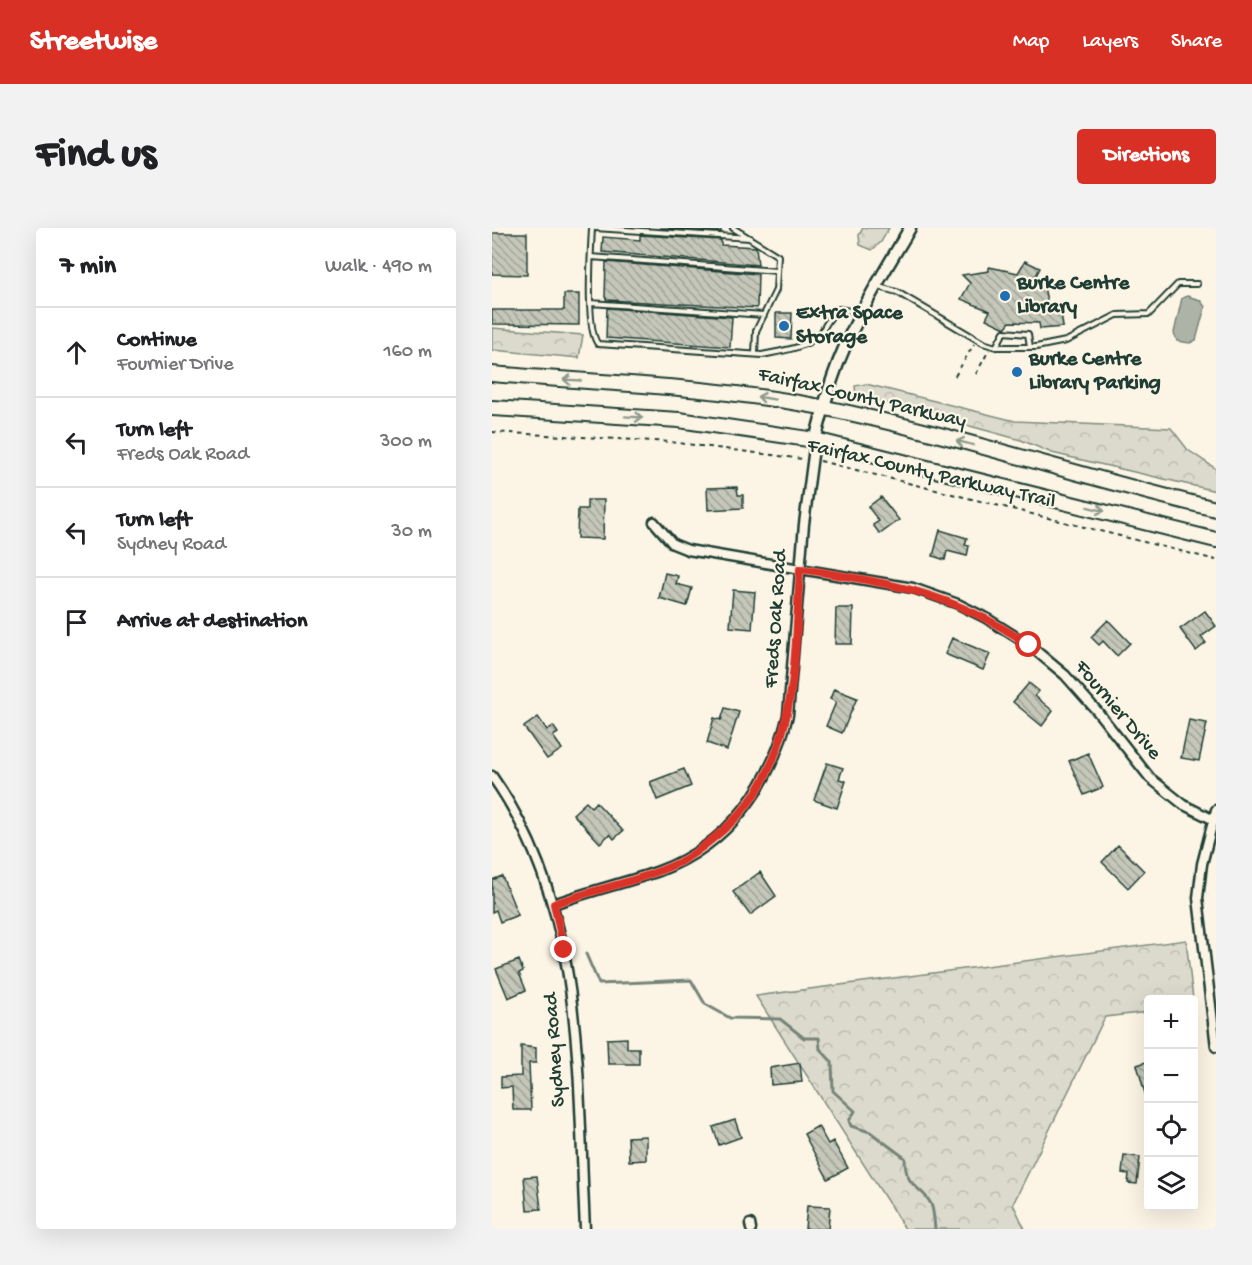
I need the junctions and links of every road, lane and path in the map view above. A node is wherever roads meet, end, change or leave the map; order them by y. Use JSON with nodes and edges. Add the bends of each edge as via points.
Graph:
{"nodes":[{"id":1,"x":593,"y":228,"type":"edge"},
{"id":2,"x":733,"y":228,"type":"edge"},
{"id":3,"x":910,"y":228,"type":"edge"},
{"id":4,"x":750,"y":238,"type":"junction"},
{"id":5,"x":591,"y":257,"type":"junction"},
{"id":6,"x":777,"y":271,"type":"junction"},
{"id":7,"x":1197,"y":284,"type":"dead end"},
{"id":8,"x":875,"y":286,"type":"junction"},
{"id":9,"x":590,"y":303,"type":"junction"},
{"id":10,"x":764,"y":315,"type":"junction"},
{"id":11,"x":859,"y":318,"type":"junction"},
{"id":12,"x":971,"y":346,"type":"dead end"},
{"id":13,"x":996,"y":347,"type":"junction"},
{"id":14,"x":1030,"y":347,"type":"junction"},
{"id":15,"x":989,"y":351,"type":"dead end"},
{"id":16,"x":755,"y":354,"type":"junction"},
{"id":17,"x":976,"y":374,"type":"dead end"},
{"id":18,"x":492,"y":375,"type":"edge"},
{"id":19,"x":955,"y":376,"type":"dead end"},
{"id":20,"x":492,"y":408,"type":"edge"},
{"id":21,"x":824,"y":408,"type":"junction"},
{"id":22,"x":492,"y":432,"type":"edge"},
{"id":23,"x":815,"y":440,"type":"junction"},
{"id":24,"x":812,"y":460,"type":"junction"},
{"id":25,"x":1216,"y":509,"type":"edge"},
{"id":26,"x":654,"y":522,"type":"dead end"},
{"id":27,"x":1216,"y":540,"type":"edge"},
{"id":28,"x":1216,"y":560,"type":"edge"},
{"id":29,"x":800,"y":569,"type":"junction"},
{"id":30,"x":492,"y":776,"type":"edge"},
{"id":31,"x":1215,"y":817,"type":"edge"},
{"id":32,"x":554,"y":904,"type":"junction"},
{"id":33,"x":1216,"y":1047,"type":"edge"},
{"id":34,"x":585,"y":1229,"type":"edge"}],
"edges":[{"from":1,"to":4,"type":"lane"},
{"from":1,"to":5,"type":"lane"},
{"from":2,"to":4,"type":"lane"},
{"from":3,"to":8,"type":"street","name":"Freds Oak Road"},
{"from":4,"to":6,"type":"lane","via":[[778,256]]},
{"from":5,"to":6,"type":"lane"},
{"from":5,"to":9,"type":"lane"},
{"from":6,"to":10,"type":"lane","via":[[776,290]]},
{"from":7,"to":14,"type":"lane","via":[[1178,284],[1149,314],[1117,315],[1066,341]]},
{"from":8,"to":11,"type":"street","name":"Freds Oak Road"},
{"from":8,"to":13,"type":"lane","via":[[897,292],[960,332]]},
{"from":9,"to":10,"type":"lane"},
{"from":9,"to":16,"type":"lane","via":[[598,344]]},
{"from":10,"to":16,"type":"lane","via":[[756,330]]},
{"from":11,"to":16,"type":"lane","via":[[839,309],[814,339],[778,352]]},
{"from":11,"to":21,"type":"street","name":"Freds Oak Road","via":[[840,358]]},
{"from":12,"to":19,"type":"path"},
{"from":13,"to":14,"type":"lane"},
{"from":13,"to":14,"type":"lane","via":[[1004,332],[1028,334]]},
{"from":15,"to":17,"type":"path"},
{"from":21,"to":18,"type":"highway","name":"Fairfax County Parkway","one_way":true,"via":[[704,389]]},
{"from":20,"to":23,"type":"highway","one_way":true,"via":[[679,420]]},
{"from":21,"to":23,"type":"street","name":"Freds Oak Road"},
{"from":25,"to":21,"type":"highway","name":"Fairfax County Parkway","one_way":true},
{"from":22,"to":24,"type":"path","name":"Fairfax County Parkway Trail","via":[[670,442]]},
{"from":23,"to":24,"type":"street","name":"Freds Oak Road"},
{"from":23,"to":27,"type":"highway","one_way":true},
{"from":24,"to":28,"type":"path","name":"Fairfax County Parkway Trail"},
{"from":24,"to":29,"type":"street","name":"Freds Oak Road"},
{"from":26,"to":29,"type":"street","name":"Fournier Drive","via":[[673,544],[688,550]]},
{"from":29,"to":31,"type":"street","name":"Fournier Drive","via":[[913,588],[958,604],[1011,632],[1065,675],[1150,778],[1184,805]]},
{"from":29,"to":32,"type":"street","name":"Freds Oak Road","via":[[788,715],[775,759],[754,797],[726,828],[687,858],[659,871]]},
{"from":30,"to":32,"type":"street","name":"Sydney Road","via":[[523,828]]},
{"from":31,"to":33,"type":"street","via":[[1202,864],[1198,898]]},
{"from":32,"to":34,"type":"street","name":"Sydney Road","via":[[573,1009]]}]}
